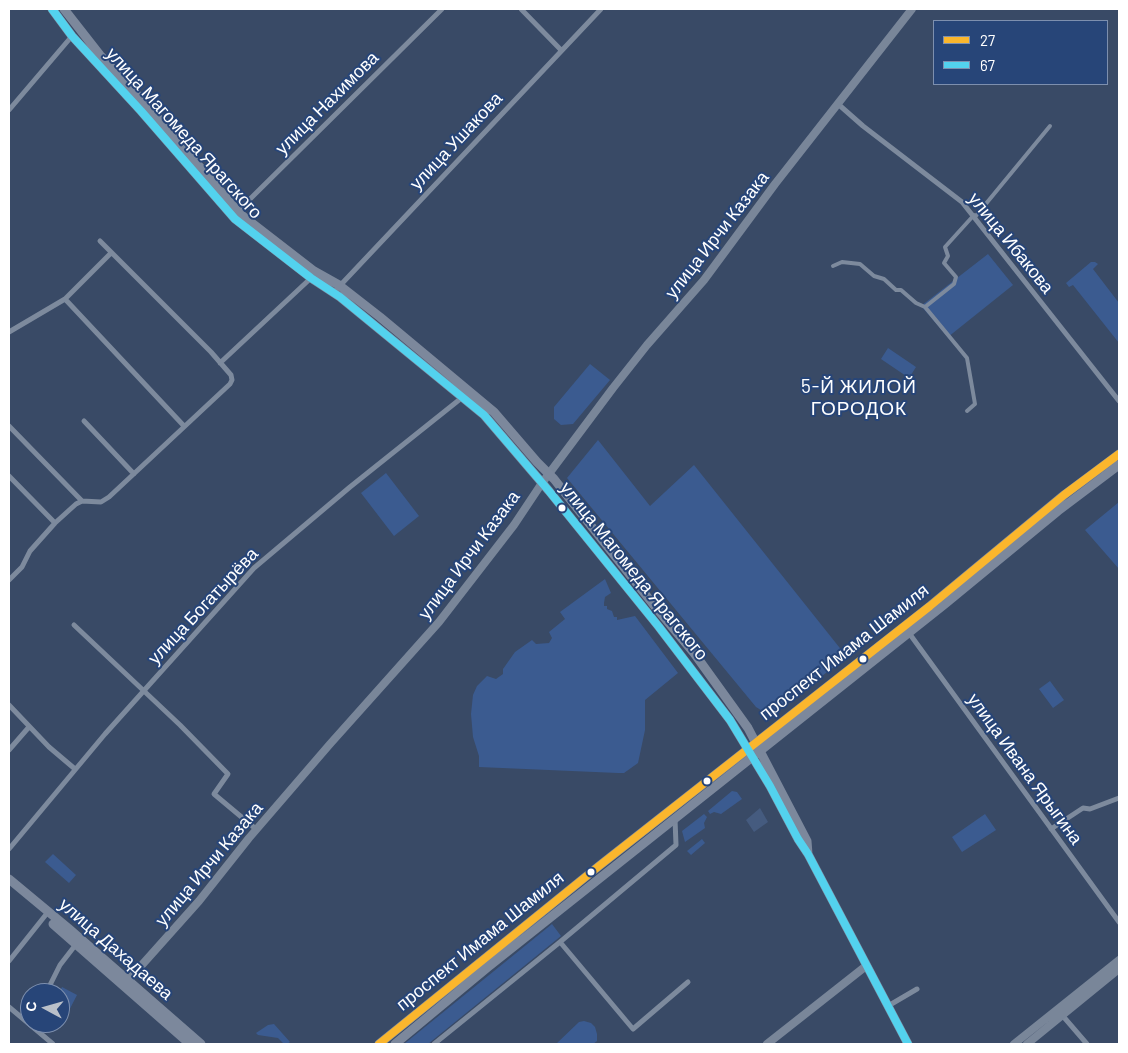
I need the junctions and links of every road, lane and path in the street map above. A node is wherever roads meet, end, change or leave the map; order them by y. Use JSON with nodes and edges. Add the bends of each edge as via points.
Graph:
{"nodes":[{"id":1,"x":52,"y":9,"type":"edge"},
{"id":2,"x":64,"y":9,"type":"edge"},
{"id":3,"x":442,"y":9,"type":"edge"},
{"id":4,"x":521,"y":9,"type":"edge"},
{"id":5,"x":601,"y":9,"type":"edge"},
{"id":6,"x":912,"y":9,"type":"edge"},
{"id":7,"x":72,"y":36,"type":"junction"},
{"id":8,"x":561,"y":50,"type":"junction"},
{"id":9,"x":838,"y":104,"type":"junction"},
{"id":10,"x":9,"y":110,"type":"edge"},
{"id":11,"x":1050,"y":126,"type":"dead end"},
{"id":12,"x":237,"y":216,"type":"junction"},
{"id":13,"x":975,"y":216,"type":"junction"},
{"id":14,"x":100,"y":241,"type":"dead end"},
{"id":15,"x":111,"y":253,"type":"junction"},
{"id":16,"x":833,"y":266,"type":"dead end"},
{"id":17,"x":313,"y":274,"type":"junction"},
{"id":18,"x":336,"y":289,"type":"junction"},
{"id":19,"x":65,"y":299,"type":"junction"},
{"id":20,"x":925,"y":307,"type":"junction"},
{"id":21,"x":9,"y":332,"type":"edge"},
{"id":22,"x":220,"y":363,"type":"junction"},
{"id":23,"x":466,"y":395,"type":"junction"},
{"id":24,"x":1119,"y":401,"type":"edge"},
{"id":25,"x":967,"y":411,"type":"dead end"},
{"id":26,"x":84,"y":422,"type":"dead end"},
{"id":27,"x":9,"y":426,"type":"edge"},
{"id":28,"x":184,"y":426,"type":"junction"},
{"id":29,"x":1119,"y":454,"type":"edge"},
{"id":30,"x":1119,"y":465,"type":"edge"},
{"id":31,"x":134,"y":474,"type":"junction"},
{"id":32,"x":549,"y":474,"type":"junction"},
{"id":33,"x":9,"y":476,"type":"edge"},
{"id":34,"x":542,"y":482,"type":"junction"},
{"id":35,"x":82,"y":501,"type":"junction"},
{"id":36,"x":1055,"y":508,"type":"junction"},
{"id":37,"x":55,"y":523,"type":"junction"},
{"id":38,"x":9,"y":580,"type":"edge"},
{"id":39,"x":74,"y":625,"type":"dead end"},
{"id":40,"x":908,"y":633,"type":"junction"},
{"id":41,"x":143,"y":692,"type":"junction"},
{"id":42,"x":9,"y":705,"type":"edge"},
{"id":43,"x":29,"y":727,"type":"junction"},
{"id":44,"x":756,"y":742,"type":"junction"},
{"id":45,"x":747,"y":749,"type":"junction"},
{"id":46,"x":9,"y":750,"type":"edge"},
{"id":47,"x":760,"y":751,"type":"junction"},
{"id":48,"x":752,"y":757,"type":"junction"},
{"id":49,"x":75,"y":769,"type":"junction"},
{"id":50,"x":1119,"y":798,"type":"edge"},
{"id":51,"x":675,"y":819,"type":"junction"},
{"id":52,"x":1051,"y":829,"type":"junction"},
{"id":53,"x":257,"y":830,"type":"junction"},
{"id":54,"x":9,"y":849,"type":"edge"},
{"id":55,"x":808,"y":854,"type":"junction"},
{"id":56,"x":9,"y":879,"type":"edge"},
{"id":57,"x":9,"y":886,"type":"edge"},
{"id":58,"x":47,"y":915,"type":"junction"},
{"id":59,"x":1119,"y":922,"type":"edge"},
{"id":60,"x":78,"y":941,"type":"junction"},
{"id":61,"x":560,"y":942,"type":"junction"},
{"id":62,"x":1119,"y":960,"type":"edge"},
{"id":63,"x":9,"y":961,"type":"edge"},
{"id":64,"x":866,"y":966,"type":"junction"},
{"id":65,"x":1119,"y":969,"type":"edge"},
{"id":66,"x":688,"y":982,"type":"dead end"},
{"id":67,"x":51,"y":983,"type":"edge"},
{"id":68,"x":125,"y":984,"type":"junction"},
{"id":69,"x":917,"y":990,"type":"dead end"},
{"id":70,"x":9,"y":1006,"type":"edge"},
{"id":71,"x":888,"y":1006,"type":"junction"},
{"id":72,"x":20,"y":1014,"type":"edge"},
{"id":73,"x":1062,"y":1015,"type":"junction"},
{"id":74,"x":42,"y":1033,"type":"edge"},
{"id":75,"x":53,"y":1044,"type":"edge"},
{"id":76,"x":190,"y":1044,"type":"edge"},
{"id":77,"x":200,"y":1044,"type":"edge"},
{"id":78,"x":379,"y":1044,"type":"edge"},
{"id":79,"x":395,"y":1044,"type":"edge"},
{"id":80,"x":434,"y":1044,"type":"edge"},
{"id":81,"x":767,"y":1044,"type":"edge"},
{"id":82,"x":908,"y":1044,"type":"edge"},
{"id":83,"x":1014,"y":1044,"type":"edge"},
{"id":84,"x":1028,"y":1044,"type":"edge"},
{"id":85,"x":1087,"y":1044,"type":"edge"}],
"edges":[{"from":1,"to":7,"type":"main road","name":"улица Магомеда Ярагского"},
{"from":2,"to":12,"type":"main road","name":"улица Магомеда Ярагского"},
{"from":3,"to":12,"type":"street","name":"улица Нахимова","via":[[245,204]]},
{"from":4,"to":8,"type":"street"},
{"from":5,"to":8,"type":"street","name":"улица Ушакова"},
{"from":6,"to":9,"type":"main road","name":"улица Ирчи Казака"},
{"from":7,"to":10,"type":"street"},
{"from":7,"to":12,"type":"main road","name":"улица Магомеда Ярагского"},
{"from":8,"to":18,"type":"street","name":"улица Ушакова"},
{"from":9,"to":13,"type":"street","name":"улица Ибакова","via":[[962,202]]},
{"from":9,"to":32,"type":"main road","name":"улица Ирчи Казака","via":[[704,280],[647,345]]},
{"from":11,"to":13,"type":"street"},
{"from":12,"to":17,"type":"main road","name":"улица Магомеда Ярагского"},
{"from":13,"to":20,"type":"street","via":[[945,247],[948,256],[944,263],[956,277],[954,284]]},
{"from":13,"to":24,"type":"street","name":"улица Ибакова"},
{"from":14,"to":15,"type":"street"},
{"from":15,"to":19,"type":"street"},
{"from":15,"to":22,"type":"street"},
{"from":16,"to":20,"type":"street","via":[[842,262],[860,264]]},
{"from":17,"to":18,"type":"main road","name":"улица Магомеда Ярагского"},
{"from":17,"to":22,"type":"street"},
{"from":18,"to":23,"type":"main road","name":"улица Магомеда Ярагского"},
{"from":19,"to":21,"type":"street"},
{"from":19,"to":28,"type":"street"},
{"from":20,"to":25,"type":"street","via":[[967,358],[975,404]]},
{"from":22,"to":28,"type":"street","via":[[231,375],[230,384]]},
{"from":23,"to":32,"type":"main road","name":"улица Магомеда Ярагского","via":[[494,412]]},
{"from":23,"to":34,"type":"main road","name":"улица Магомеда Ярагского"},
{"from":23,"to":41,"type":"street","name":"улица Богатырёва","via":[[343,492],[254,568]]},
{"from":26,"to":31,"type":"street"},
{"from":27,"to":35,"type":"street"},
{"from":28,"to":31,"type":"street"},
{"from":29,"to":36,"type":"main road","name":"проспект Имама Шамиля"},
{"from":30,"to":36,"type":"main road","name":"проспект Имама Шамиля"},
{"from":31,"to":35,"type":"street","via":[[101,502]]},
{"from":32,"to":34,"type":"main road","name":"улица Ирчи Казака"},
{"from":32,"to":44,"type":"main road","name":"улица Магомеда Ярагского","via":[[694,653]]},
{"from":33,"to":37,"type":"street"},
{"from":34,"to":45,"type":"main road","name":"улица Магомеда Ярагского","via":[[705,686]]},
{"from":34,"to":53,"type":"main road","name":"улица Ирчи Казака","via":[[514,525],[439,622]]},
{"from":35,"to":37,"type":"street"},
{"from":36,"to":40,"type":"main road","name":"проспект Имама Шамиля"},
{"from":36,"to":44,"type":"main road","name":"проспект Имама Шамиля"},
{"from":37,"to":38,"type":"street"},
{"from":39,"to":41,"type":"street"},
{"from":40,"to":47,"type":"main road","name":"проспект Имама Шамиля"},
{"from":40,"to":52,"type":"street","name":"улица Ивана Ярыгина"},
{"from":41,"to":49,"type":"street","name":"улица Богатырёва"},
{"from":41,"to":53,"type":"street","via":[[228,774],[214,794]]},
{"from":42,"to":43,"type":"street"},
{"from":43,"to":46,"type":"street"},
{"from":43,"to":49,"type":"street"},
{"from":44,"to":45,"type":"main road","name":"проспект Имама Шамиля"},
{"from":44,"to":47,"type":"main road","name":"улица Магомеда Ярагского"},
{"from":45,"to":48,"type":"main road","name":"улица Магомеда Ярагского"},
{"from":45,"to":78,"type":"main road","name":"проспект Имама Шамиля"},
{"from":47,"to":48,"type":"main road","name":"проспект Имама Шамиля"},
{"from":47,"to":55,"type":"main road","name":"улица Магомеда Ярагского","via":[[807,841]]},
{"from":48,"to":51,"type":"main road","name":"проспект Имама Шамиля"},
{"from":48,"to":55,"type":"main road","name":"улица Магомеда Ярагского"},
{"from":49,"to":54,"type":"street","name":"улица Богатырёва"},
{"from":50,"to":52,"type":"street","via":[[1090,809],[1083,808]]},
{"from":51,"to":61,"type":"street","via":[[676,845]]},
{"from":51,"to":79,"type":"main road","name":"проспект Имама Шамиля"},
{"from":52,"to":59,"type":"street","name":"улица Ивана Ярыгина"},
{"from":53,"to":68,"type":"main road","name":"улица Ирчи Казака"},
{"from":55,"to":64,"type":"main road","name":"улица Магомеда Ярагского"},
{"from":56,"to":58,"type":"main road","name":"улица Дахадаева"},
{"from":57,"to":58,"type":"main road","name":"улица Дахадаева"},
{"from":58,"to":60,"type":"main road","name":"улица Дахадаева"},
{"from":58,"to":63,"type":"street"},
{"from":60,"to":67,"type":"street"},
{"from":60,"to":68,"type":"main road","name":"улица Дахадаева"},
{"from":61,"to":66,"type":"street","via":[[634,1029]]},
{"from":61,"to":80,"type":"street"},
{"from":62,"to":83,"type":"main road"},
{"from":64,"to":71,"type":"main road","name":"улица Магомеда Ярагского"},
{"from":64,"to":81,"type":"main road"},
{"from":65,"to":73,"type":"main road"},
{"from":68,"to":76,"type":"main road","name":"улица Дахадаева"},
{"from":68,"to":77,"type":"main road","name":"улица Дахадаева"},
{"from":69,"to":71,"type":"street"},
{"from":70,"to":72,"type":"street"},
{"from":71,"to":82,"type":"main road","name":"улица Магомеда Ярагского"},
{"from":73,"to":84,"type":"main road"},
{"from":73,"to":85,"type":"street"},
{"from":74,"to":75,"type":"street"}]}
